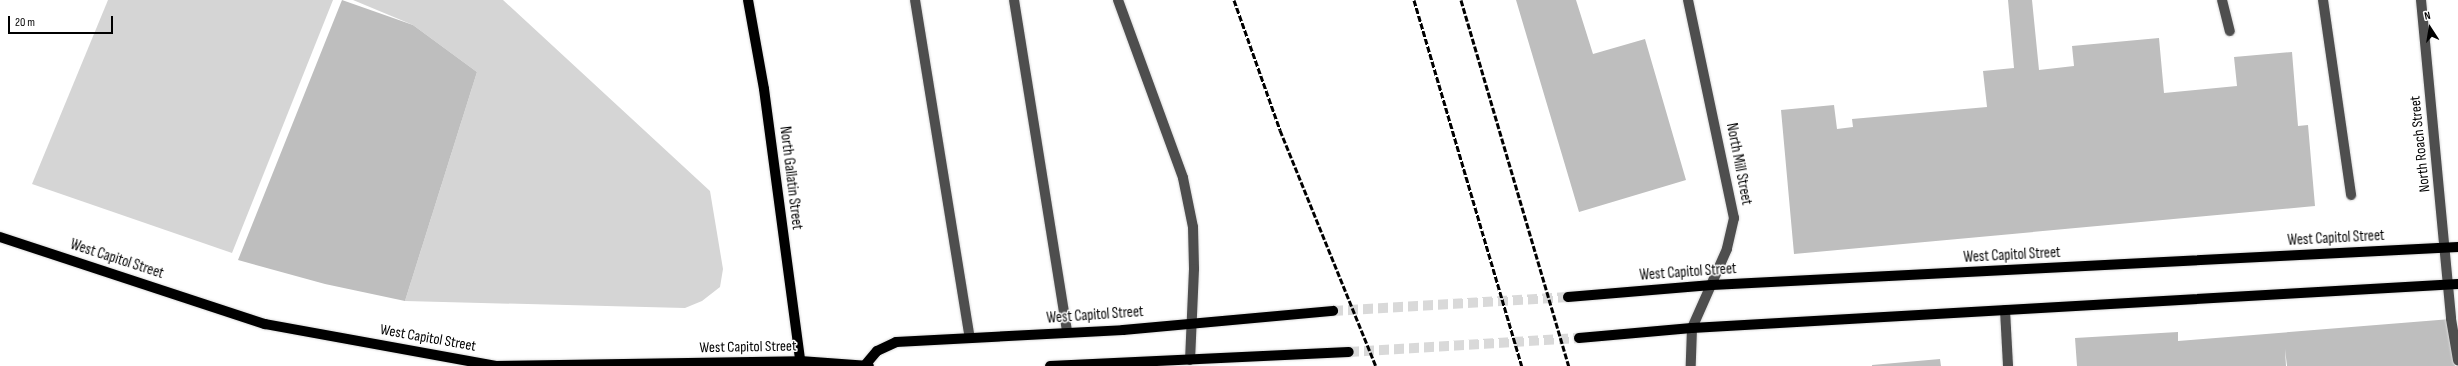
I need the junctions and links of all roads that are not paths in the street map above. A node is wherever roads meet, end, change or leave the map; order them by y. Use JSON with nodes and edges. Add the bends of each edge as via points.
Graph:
{"nodes":[{"id":1,"x":748,"y":0,"type":"edge"},
{"id":2,"x":915,"y":0,"type":"edge"},
{"id":3,"x":1014,"y":0,"type":"edge"},
{"id":4,"x":1118,"y":0,"type":"edge"},
{"id":5,"x":1688,"y":0,"type":"edge"},
{"id":6,"x":2222,"y":0,"type":"edge"},
{"id":7,"x":2323,"y":0,"type":"edge"},
{"id":8,"x":2421,"y":0,"type":"edge"},
{"id":9,"x":2230,"y":31,"type":"dead end"},
{"id":10,"x":2351,"y":195,"type":"dead end"},
{"id":11,"x":0,"y":236,"type":"edge"},
{"id":12,"x":2458,"y":247,"type":"edge"},
{"id":13,"x":2445,"y":248,"type":"junction"},
{"id":14,"x":2453,"y":284,"type":"edge"},
{"id":15,"x":1712,"y":285,"type":"junction"},
{"id":16,"x":1568,"y":297,"type":"tunnel mouth"},
{"id":17,"x":2005,"y":310,"type":"junction"},
{"id":18,"x":1334,"y":311,"type":"tunnel mouth"},
{"id":19,"x":1191,"y":323,"type":"junction"},
{"id":20,"x":1692,"y":328,"type":"junction"},
{"id":21,"x":1067,"y":332,"type":"junction"},
{"id":22,"x":970,"y":338,"type":"junction"},
{"id":23,"x":1579,"y":338,"type":"tunnel mouth"},
{"id":24,"x":1349,"y":352,"type":"tunnel mouth"},
{"id":25,"x":1190,"y":360,"type":"junction"},
{"id":26,"x":2458,"y":360,"type":"edge"},
{"id":27,"x":800,"y":364,"type":"edge"},
{"id":28,"x":868,"y":365,"type":"edge"},
{"id":29,"x":1050,"y":366,"type":"edge"},
{"id":30,"x":1691,"y":366,"type":"edge"},
{"id":31,"x":2008,"y":366,"type":"edge"}],
"edges":[{"from":1,"to":27,"type":"main road","name":"North Gallatin Street","via":[[764,89]]},
{"from":2,"to":22,"type":"street"},
{"from":3,"to":21,"type":"street"},
{"from":4,"to":19,"type":"street","via":[[1183,178],[1193,227]]},
{"from":5,"to":15,"type":"street","name":"North Mill Street","via":[[1734,218],[1727,249]]},
{"from":6,"to":9,"type":"street"},
{"from":7,"to":10,"type":"street"},
{"from":8,"to":13,"type":"street","name":"North Roach Street"},
{"from":11,"to":27,"type":"main road","name":"West Capitol Street","via":[[266,324],[495,366]]},
{"from":12,"to":13,"type":"main road","name":"West Capitol Street"},
{"from":13,"to":14,"type":"street","name":"North Roach Street"},
{"from":13,"to":15,"type":"main road","name":"West Capitol Street"},
{"from":14,"to":17,"type":"main road"},
{"from":14,"to":26,"type":"street","name":"North Roach Street"},
{"from":15,"to":16,"type":"main road","name":"West Capitol Street"},
{"from":15,"to":20,"type":"street","name":"North Mill Street"},
{"from":17,"to":20,"type":"main road"},
{"from":17,"to":31,"type":"street"},
{"from":18,"to":19,"type":"main road","name":"West Capitol Street"},
{"from":19,"to":21,"type":"main road","name":"West Capitol Street"},
{"from":19,"to":25,"type":"street"},
{"from":20,"to":23,"type":"main road"},
{"from":20,"to":30,"type":"street"},
{"from":21,"to":22,"type":"main road","name":"West Capitol Street"},
{"from":22,"to":28,"type":"main road","name":"West Capitol Street","via":[[896,342],[877,352]]},
{"from":24,"to":25,"type":"main road"},
{"from":25,"to":29,"type":"main road"},
{"from":27,"to":28,"type":"main road","name":"West Capitol Street"}]}
